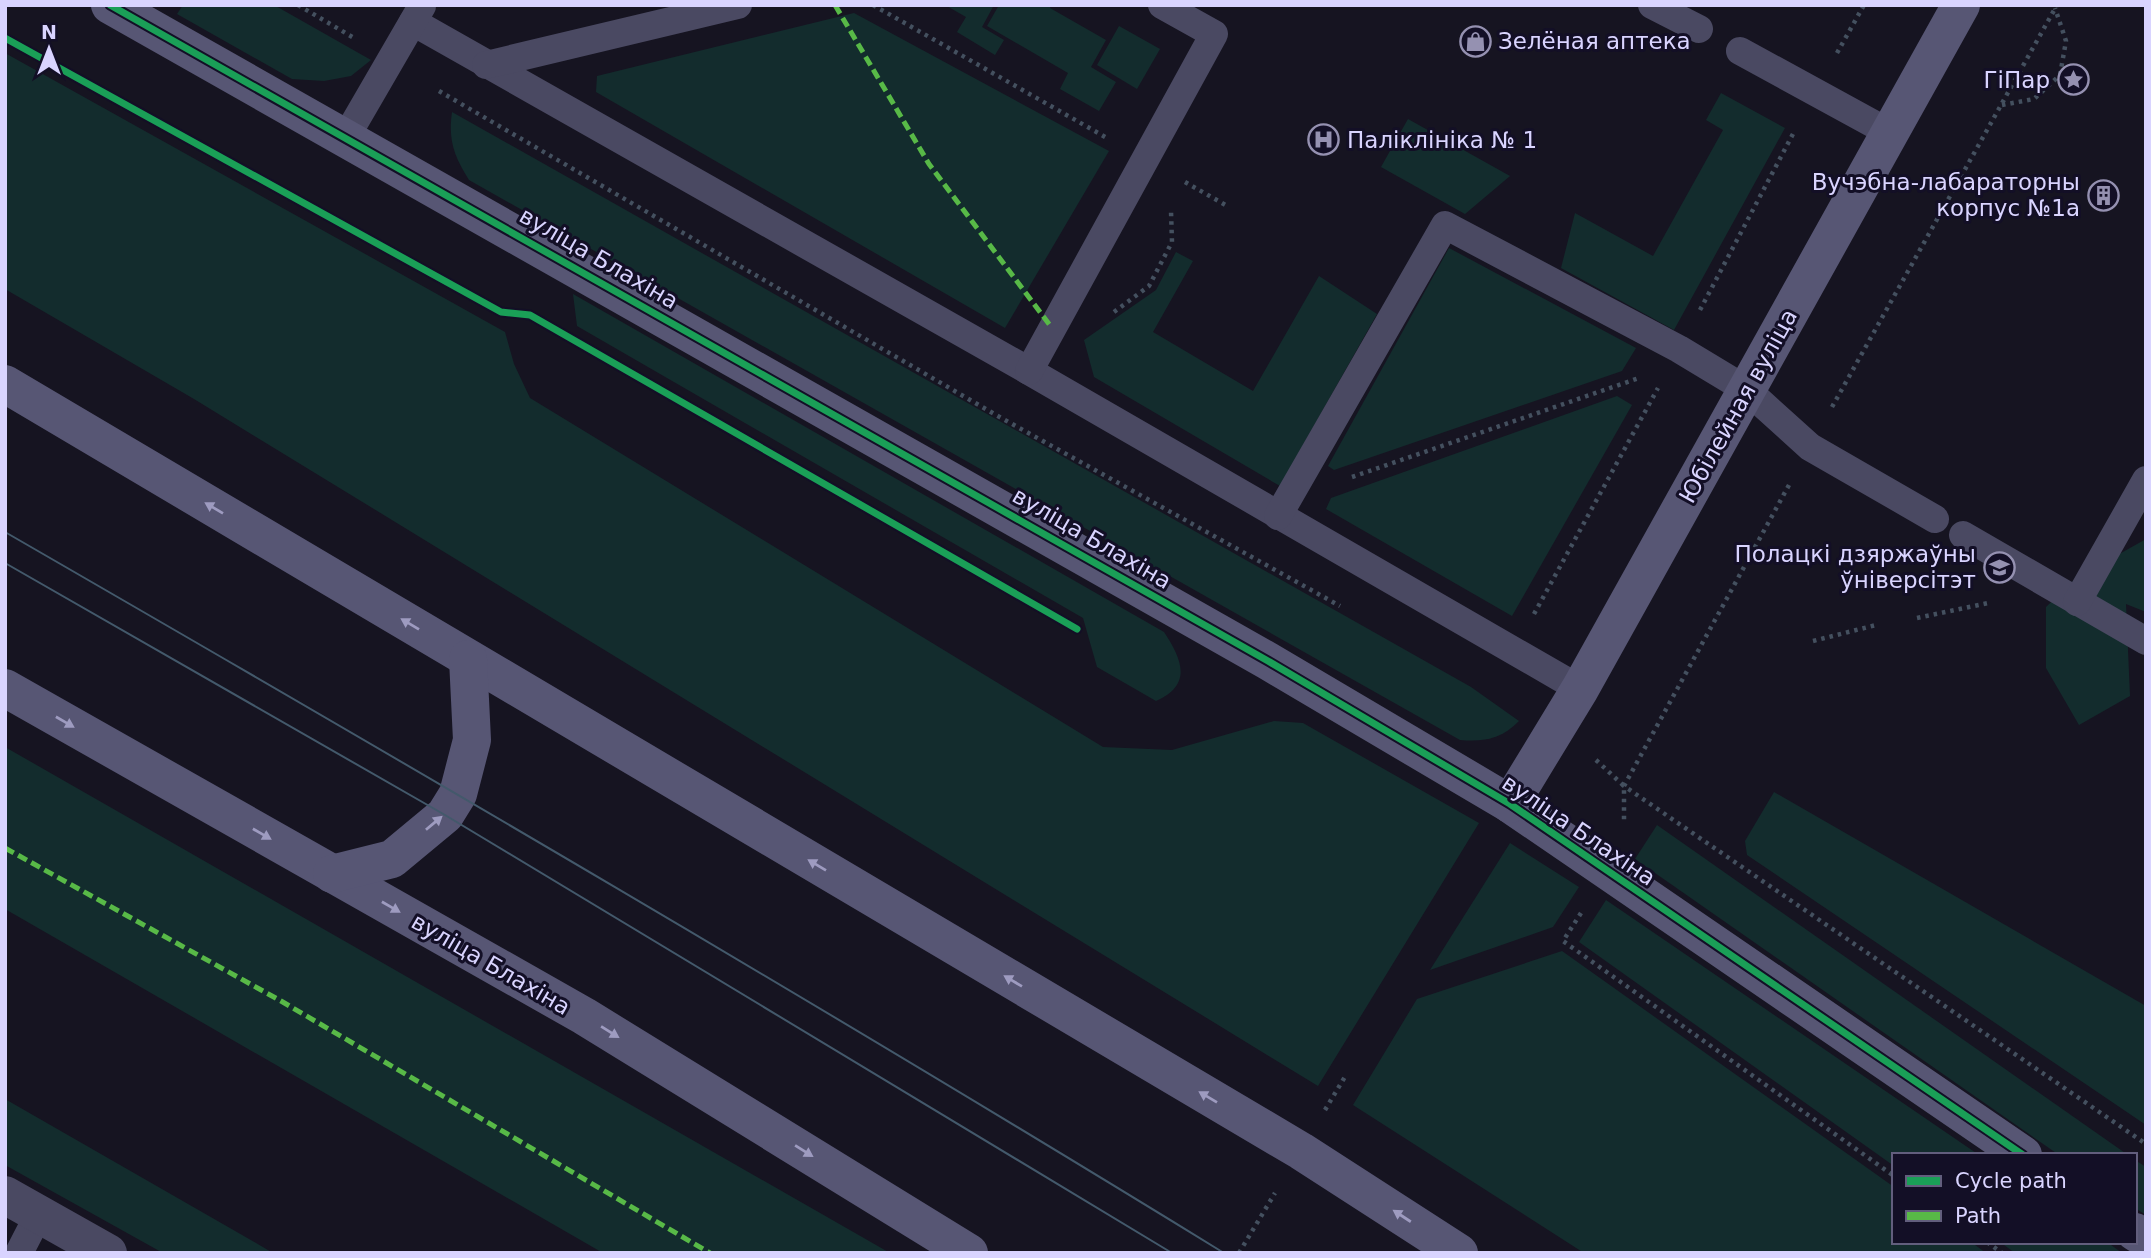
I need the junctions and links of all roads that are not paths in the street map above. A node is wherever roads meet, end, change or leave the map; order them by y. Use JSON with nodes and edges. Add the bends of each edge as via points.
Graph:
{"nodes":[{"id":1,"x":110,"y":5,"type":"edge"},
{"id":2,"x":738,"y":5,"type":"edge"},
{"id":3,"x":1162,"y":5,"type":"edge"},
{"id":4,"x":1652,"y":5,"type":"edge"},
{"id":5,"x":1961,"y":5,"type":"edge"},
{"id":6,"x":418,"y":14,"type":"edge"},
{"id":7,"x":1699,"y":29,"type":"dead end"},
{"id":8,"x":1740,"y":51,"type":"dead end"},
{"id":9,"x":486,"y":65,"type":"junction"},
{"id":10,"x":1890,"y":133,"type":"junction"},
{"id":11,"x":346,"y":137,"type":"junction"},
{"id":12,"x":1029,"y":371,"type":"junction"},
{"id":13,"x":5,"y":384,"type":"edge"},
{"id":14,"x":1747,"y":390,"type":"junction"},
{"id":15,"x":2146,"y":480,"type":"edge"},
{"id":16,"x":1284,"y":508,"type":"junction"},
{"id":17,"x":1935,"y":519,"type":"dead end"},
{"id":18,"x":1963,"y":535,"type":"dead end"},
{"id":19,"x":2077,"y":602,"type":"junction"},
{"id":20,"x":2146,"y":641,"type":"edge"},
{"id":21,"x":468,"y":659,"type":"junction"},
{"id":22,"x":5,"y":688,"type":"edge"},
{"id":23,"x":1580,"y":689,"type":"junction"},
{"id":24,"x":1510,"y":804,"type":"junction"},
{"id":25,"x":332,"y":873,"type":"junction"},
{"id":26,"x":2020,"y":1153,"type":"edge"},
{"id":27,"x":5,"y":1195,"type":"edge"},
{"id":28,"x":39,"y":1214,"type":"junction"},
{"id":29,"x":19,"y":1253,"type":"edge"},
{"id":30,"x":108,"y":1253,"type":"edge"},
{"id":31,"x":969,"y":1253,"type":"edge"},
{"id":32,"x":1460,"y":1253,"type":"edge"}],
"edges":[{"from":1,"to":11,"type":"street","name":"вуліца Блахіна"},
{"from":2,"to":9,"type":"lane"},
{"from":3,"to":12,"type":"lane","via":[[1214,34]]},
{"from":4,"to":7,"type":"lane"},
{"from":5,"to":10,"type":"street","name":"Юбілейная вуліца"},
{"from":6,"to":9,"type":"lane"},
{"from":6,"to":11,"type":"lane"},
{"from":8,"to":10,"type":"lane"},
{"from":9,"to":12,"type":"lane"},
{"from":10,"to":14,"type":"street","name":"Юбілейная вуліца"},
{"from":11,"to":24,"type":"street","name":"вуліца Блахіна","via":[[1268,661]]},
{"from":12,"to":16,"type":"lane"},
{"from":21,"to":13,"type":"street","one_way":true},
{"from":14,"to":16,"type":"lane","via":[[1445,225]]},
{"from":14,"to":17,"type":"lane","via":[[1810,447]]},
{"from":14,"to":23,"type":"street","name":"Юбілейная вуліца"},
{"from":15,"to":19,"type":"lane"},
{"from":16,"to":23,"type":"lane"},
{"from":18,"to":19,"type":"lane"},
{"from":19,"to":20,"type":"lane"},
{"from":25,"to":21,"type":"street","one_way":true,"via":[[392,859],[445,815],[458,794],[472,740]]},
{"from":32,"to":21,"type":"street","one_way":true,"via":[[1301,1151]]},
{"from":22,"to":25,"type":"street","name":"вуліца Блахіна","one_way":true},
{"from":23,"to":24,"type":"street","name":"Юбілейная вуліца"},
{"from":24,"to":26,"type":"street","name":"вуліца Блахіна"},
{"from":25,"to":31,"type":"street","name":"вуліца Блахіна","one_way":true,"via":[[584,1016]]},
{"from":27,"to":28,"type":"street"},
{"from":28,"to":29,"type":"lane"},
{"from":28,"to":30,"type":"street"}]}
